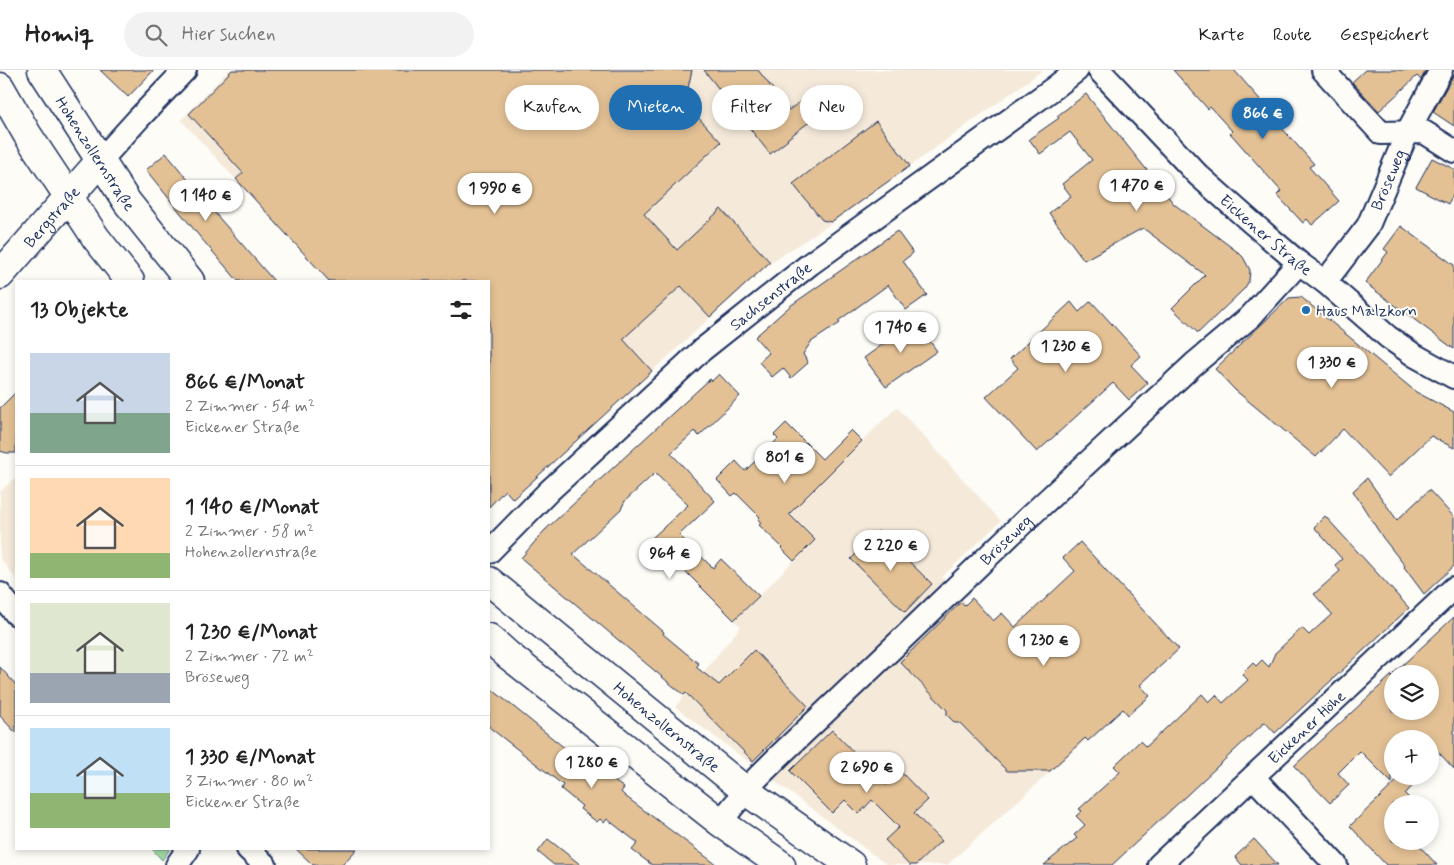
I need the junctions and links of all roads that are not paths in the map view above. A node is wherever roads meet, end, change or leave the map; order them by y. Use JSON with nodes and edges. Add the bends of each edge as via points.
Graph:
{"nodes":[{"id":1,"x":42,"y":70,"type":"edge"},
{"id":2,"x":185,"y":70,"type":"edge"},
{"id":3,"x":1077,"y":70,"type":"edge"},
{"id":4,"x":1098,"y":70,"type":"edge"},
{"id":5,"x":1323,"y":70,"type":"edge"},
{"id":6,"x":1441,"y":70,"type":"edge"},
{"id":7,"x":0,"y":87,"type":"edge"},
{"id":8,"x":1408,"y":131,"type":"junction"},
{"id":9,"x":1454,"y":151,"type":"edge"},
{"id":10,"x":100,"y":161,"type":"junction"},
{"id":11,"x":68,"y":196,"type":"junction"},
{"id":12,"x":1299,"y":263,"type":"junction"},
{"id":13,"x":0,"y":275,"type":"edge"},
{"id":14,"x":129,"y":280,"type":"edge"},
{"id":15,"x":189,"y":280,"type":"edge"},
{"id":16,"x":1325,"y":282,"type":"junction"},
{"id":17,"x":1454,"y":377,"type":"edge"},
{"id":18,"x":490,"y":551,"type":"edge"},
{"id":19,"x":490,"y":582,"type":"edge"},
{"id":20,"x":1454,"y":588,"type":"edge"},
{"id":21,"x":0,"y":594,"type":"edge"},
{"id":22,"x":15,"y":613,"type":"edge"},
{"id":23,"x":490,"y":639,"type":"edge"},
{"id":24,"x":1253,"y":777,"type":"junction"},
{"id":25,"x":746,"y":791,"type":"junction"},
{"id":26,"x":720,"y":822,"type":"junction"},
{"id":27,"x":187,"y":850,"type":"edge"},
{"id":28,"x":249,"y":850,"type":"edge"},
{"id":29,"x":177,"y":865,"type":"edge"},
{"id":30,"x":266,"y":865,"type":"edge"},
{"id":31,"x":781,"y":865,"type":"edge"},
{"id":32,"x":851,"y":865,"type":"edge"},
{"id":33,"x":1159,"y":865,"type":"edge"},
{"id":34,"x":1336,"y":865,"type":"edge"}],
"edges":[{"from":1,"to":10,"type":"main road","name":"Hohenzollernstraße"},
{"from":2,"to":10,"type":"street","name":"Bergstraße"},
{"from":3,"to":18,"type":"street","name":"Sachsenstraße","via":[[810,264],[702,350],[549,491]]},
{"from":4,"to":12,"type":"street","name":"Eickener Straße","via":[[1198,175]]},
{"from":5,"to":8,"type":"street","via":[[1381,134]]},
{"from":6,"to":8,"type":"street","name":"Bröseweg"},
{"from":7,"to":11,"type":"main road"},
{"from":8,"to":9,"type":"street","via":[[1424,132]]},
{"from":8,"to":16,"type":"street","name":"Bröseweg","via":[[1368,226]]},
{"from":10,"to":11,"type":"main road","name":"Bergstraße"},
{"from":10,"to":15,"type":"main road","name":"Hohenzollernstraße","via":[[126,202]]},
{"from":11,"to":13,"type":"main road","name":"Bergstraße"},
{"from":11,"to":14,"type":"main road"},
{"from":12,"to":16,"type":"street","name":"Eickener Straße"},
{"from":12,"to":25,"type":"street","name":"Bröseweg","via":[[1250,317],[1194,364],[1029,517]]},
{"from":16,"to":17,"type":"street","name":"Eickener Straße","via":[[1388,337]]},
{"from":19,"to":25,"type":"main road","name":"Hohenzollernstraße"},
{"from":20,"to":24,"type":"street","name":"Eickener Höhe"},
{"from":21,"to":22,"type":"street"},
{"from":23,"to":26,"type":"main road"},
{"from":24,"to":33,"type":"street","name":"Eickener Höhe"},
{"from":24,"to":34,"type":"street"},
{"from":25,"to":26,"type":"street","name":"Bröseweg"},
{"from":25,"to":32,"type":"main road","name":"Hohenzollernstraße"},
{"from":26,"to":31,"type":"main road"},
{"from":27,"to":29,"type":"street"},
{"from":28,"to":30,"type":"street"}]}
